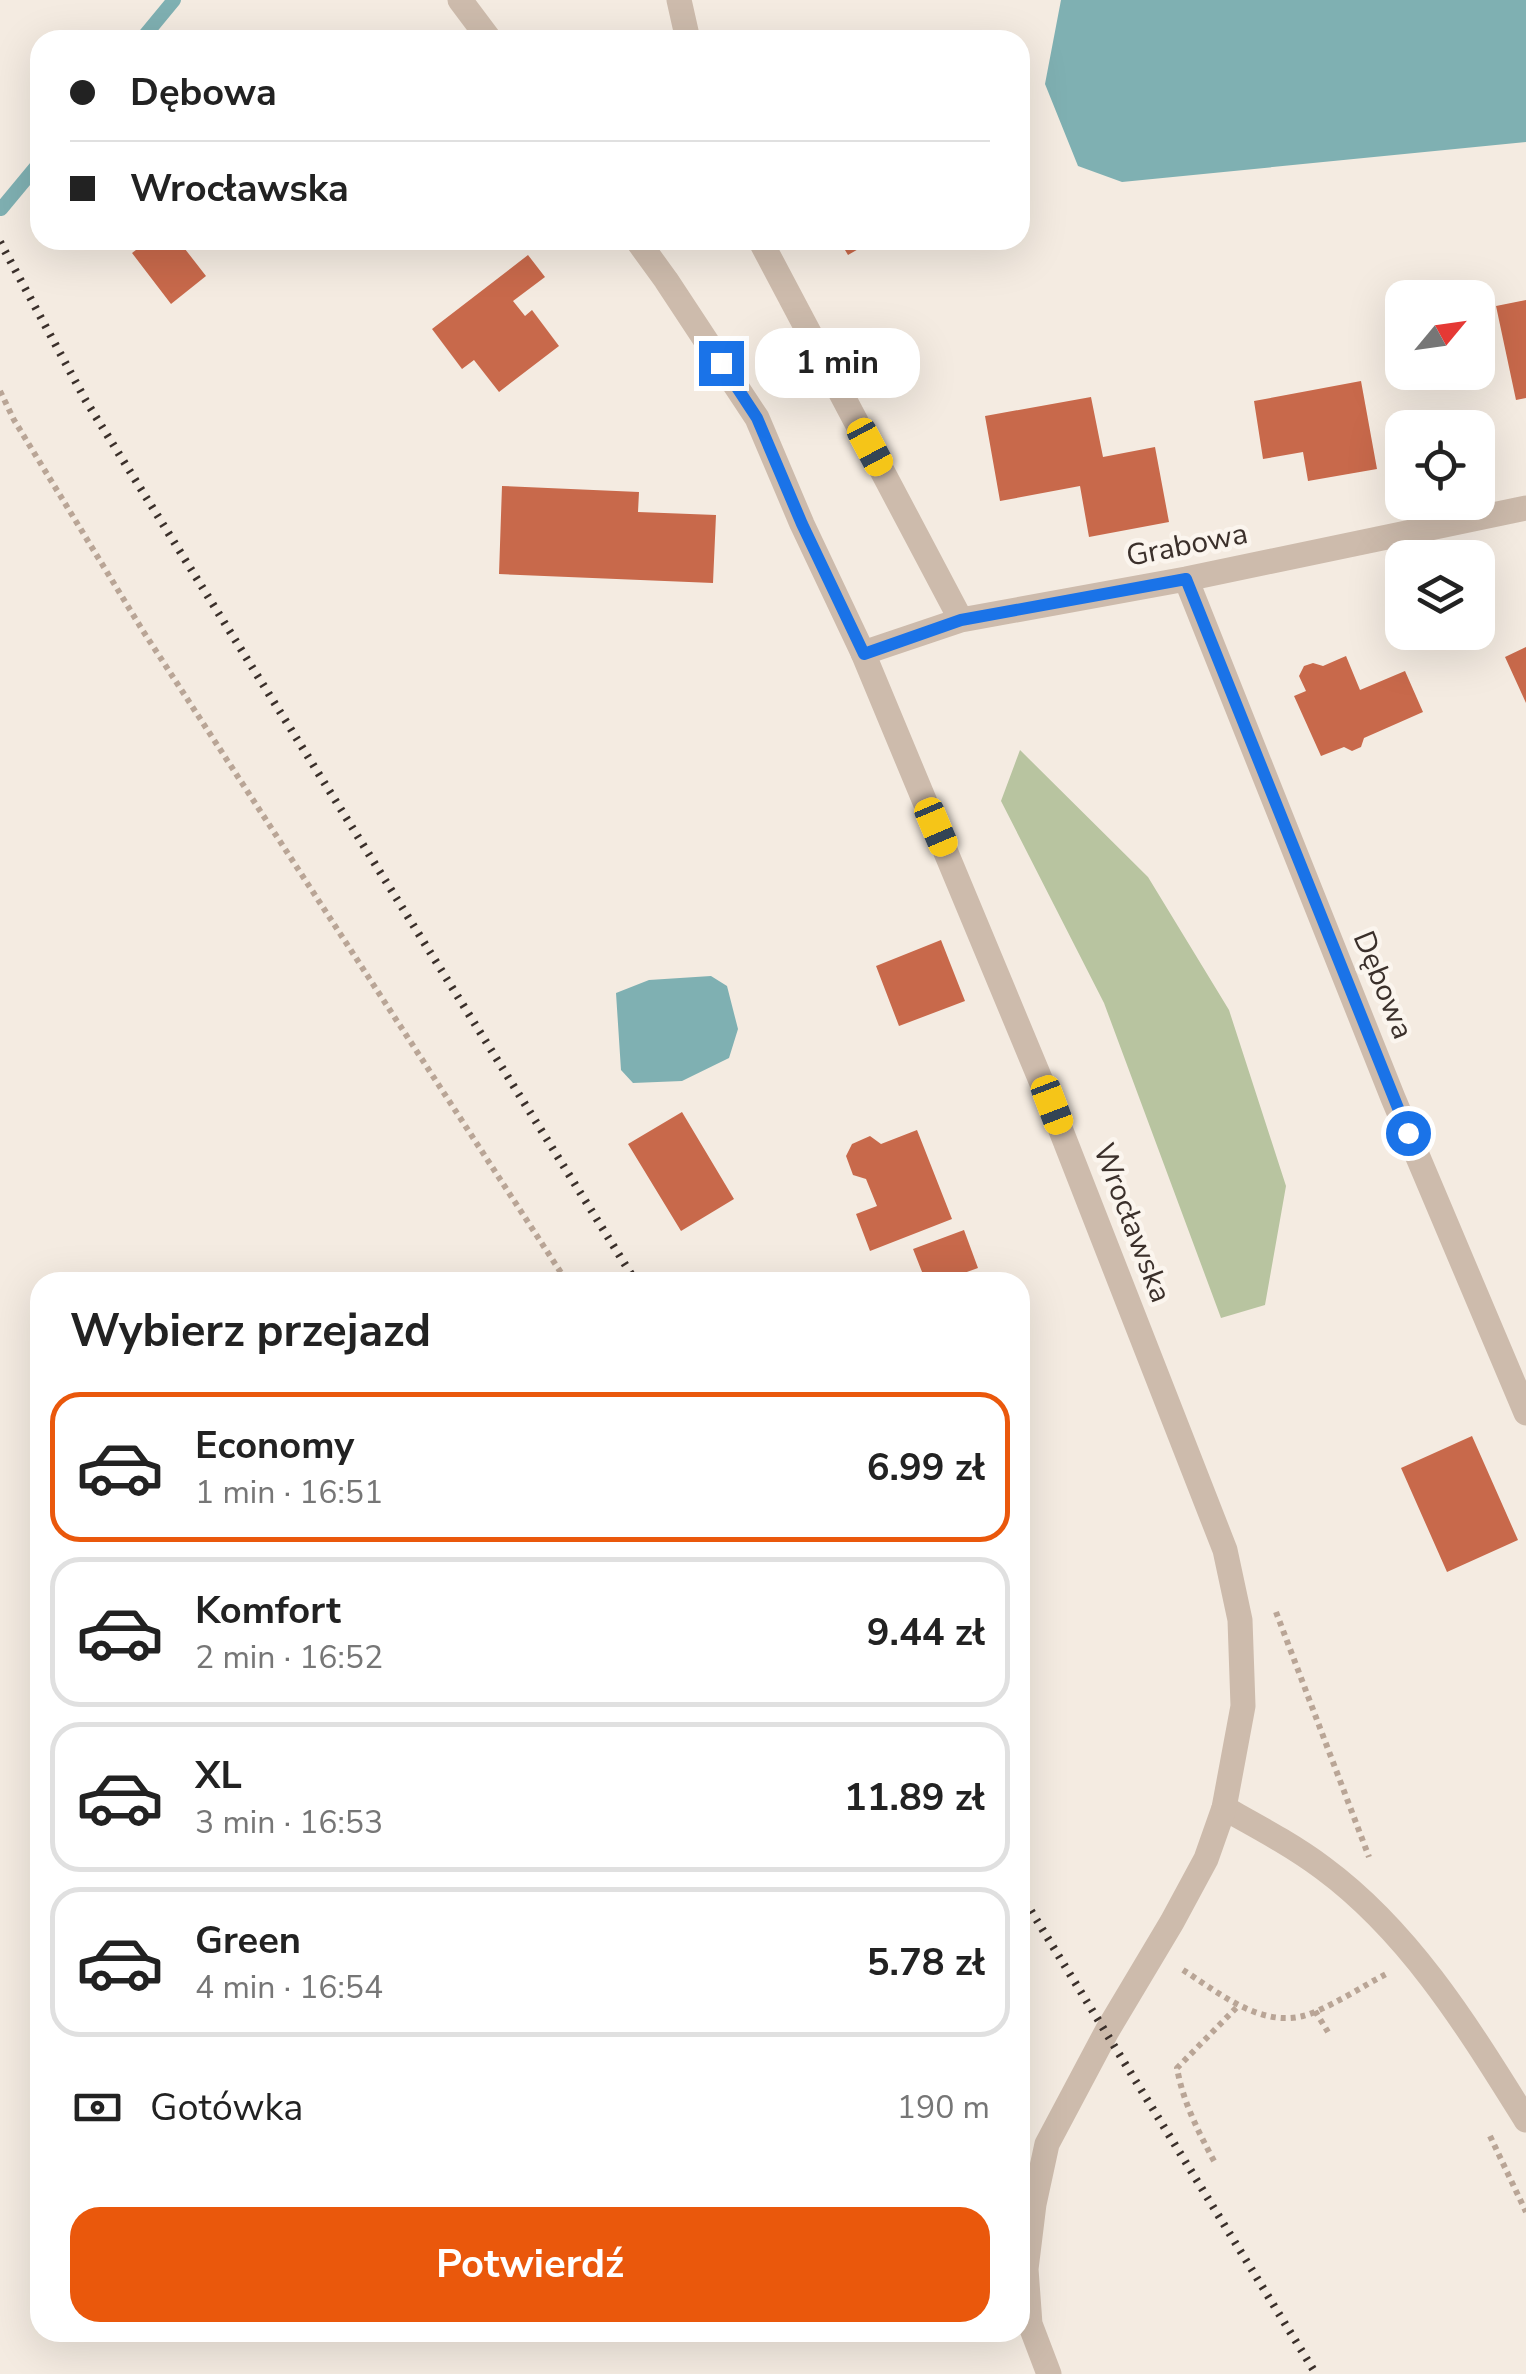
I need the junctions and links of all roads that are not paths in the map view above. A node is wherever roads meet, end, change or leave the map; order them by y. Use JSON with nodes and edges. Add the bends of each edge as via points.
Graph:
{"nodes":[{"id":1,"x":460,"y":0,"type":"edge"},
{"id":2,"x":679,"y":0,"type":"edge"},
{"id":3,"x":482,"y":30,"type":"edge"},
{"id":4,"x":686,"y":30,"type":"edge"},
{"id":5,"x":644,"y":250,"type":"edge"},
{"id":6,"x":765,"y":250,"type":"edge"},
{"id":7,"x":1526,"y":508,"type":"edge"},
{"id":8,"x":1186,"y":579,"type":"junction"},
{"id":9,"x":961,"y":620,"type":"junction"},
{"id":10,"x":864,"y":654,"type":"junction"},
{"id":11,"x":1526,"y":1412,"type":"edge"},
{"id":12,"x":1224,"y":1808,"type":"junction"},
{"id":13,"x":1526,"y":2120,"type":"edge"},
{"id":14,"x":1030,"y":2236,"type":"edge"},
{"id":15,"x":1030,"y":2324,"type":"edge"},
{"id":16,"x":1049,"y":2374,"type":"edge"}],
"edges":[{"from":1,"to":3,"type":"street"},
{"from":2,"to":4,"type":"street"},
{"from":5,"to":10,"type":"street","name":"Wrocławska","via":[[757,418]]},
{"from":6,"to":9,"type":"street"},
{"from":7,"to":8,"type":"street","name":"Grabowa"},
{"from":8,"to":9,"type":"street","name":"Grabowa"},
{"from":8,"to":11,"type":"street","name":"Dębowa"},
{"from":9,"to":10,"type":"street","name":"Grabowa"},
{"from":10,"to":12,"type":"street","name":"Wrocławska","via":[[1052,1105],[1225,1550],[1240,1620],[1243,1706]]},
{"from":12,"to":13,"type":"street","via":[[1324,1869],[1406,1945]]},
{"from":12,"to":14,"type":"street","name":"Wrocławska","via":[[1206,1859],[1048,2144]]},
{"from":15,"to":16,"type":"street","name":"Wrocławska"}]}
